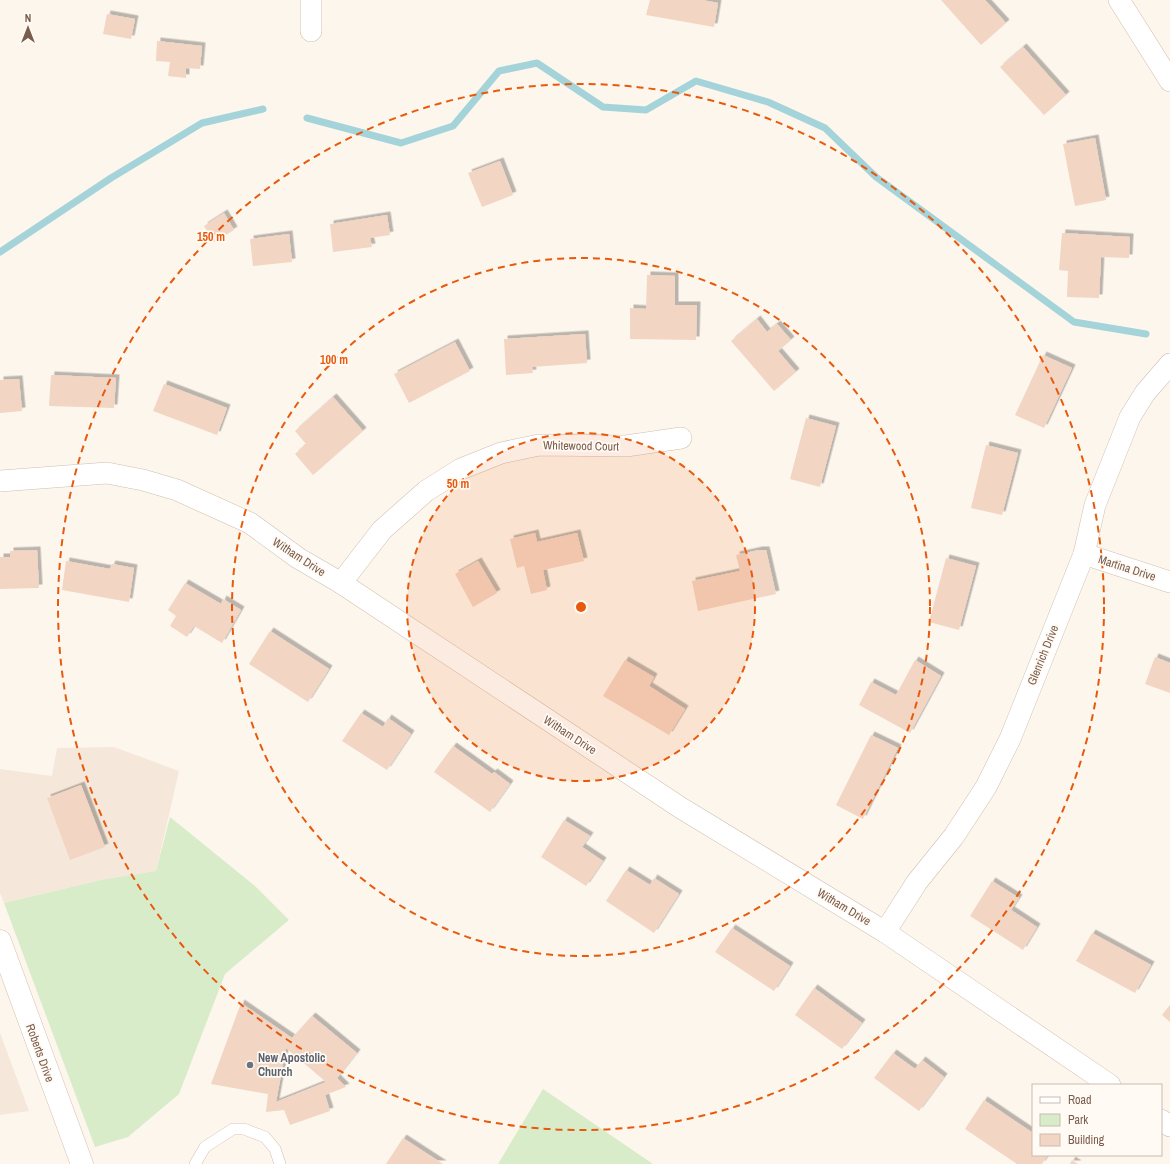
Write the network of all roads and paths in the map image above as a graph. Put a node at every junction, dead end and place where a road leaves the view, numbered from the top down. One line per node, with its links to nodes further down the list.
1 (311, 0): 3 (street)
2 (1119, 0): 4 (street)
3 (311, 31)
4 (1170, 81)
5 (1170, 364): 8 (street, Glenrich Drive)
6 (681, 438): 10 (street, Whitewood Court)
7 (0, 481): 10 (street, Witham Drive)
8 (1084, 554): 9 (street, Martina Drive); 11 (street, Glenrich Drive)
9 (1170, 582)
10 (341, 583): 11 (street, Witham Drive)
11 (886, 932): 13 (street, Witham Drive)
12 (0, 941): 14 (street, Roberts Drive)
13 (1109, 1084)
14 (82, 1164)
15 (195, 1164): 16 (lane)
16 (280, 1164)

